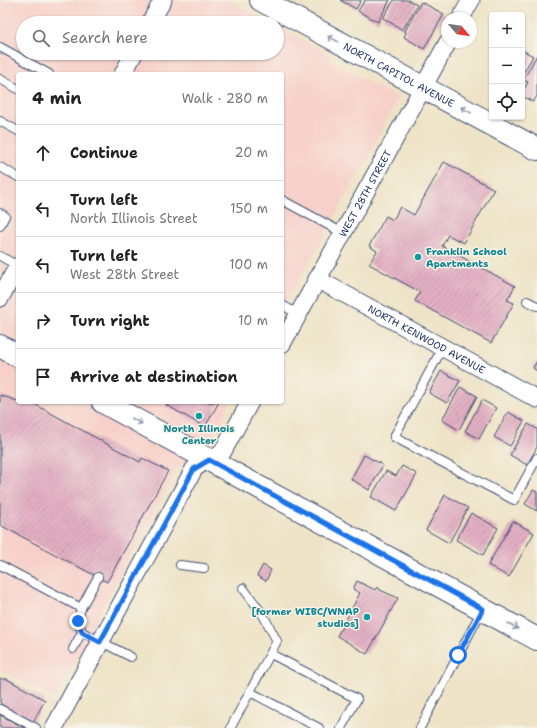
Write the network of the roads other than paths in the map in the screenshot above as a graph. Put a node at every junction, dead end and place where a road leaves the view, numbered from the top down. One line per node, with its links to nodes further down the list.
1 (163, 0): 5 (street)
2 (261, 0): 15 (main road, NORTH CAPITOL AVENUE, one-way to 2)
3 (471, 0): 4 (street)
4 (464, 12)
5 (154, 16)
6 (0, 47): 8 (lane)
7 (445, 48): 15 (street, WEST 28TH STREET)
8 (16, 56)
9 (24, 60): 11 (lane)
10 (130, 60): 12 (street)
11 (45, 72)
12 (124, 72)
13 (0, 79): 14 (lane)
14 (16, 87)
15 (424, 87): 18 (main road, NORTH CAPITOL AVENUE, one-way to 15); 24 (street, WEST 28TH STREET)
16 (0, 121): 17 (lane)
17 (16, 130)
18 (537, 149)
19 (0, 167): 20 (lane)
20 (16, 176)
21 (284, 201): 24 (lane)
22 (0, 213): 23 (lane)
23 (0, 226)
24 (343, 233): 28 (street, WEST 28TH STREET)
25 (0, 256): 26 (lane)
26 (16, 265)
27 (16, 270): 29 (street)
28 (317, 279): 33 (street, WEST 28TH STREET); 36 (street, NORTH KENWOOD AVENUE)
29 (0, 298)
30 (527, 301): 31 (lane)
31 (537, 306)
32 (284, 307): 33 (lane)
33 (298, 314): 34 (street, WEST 28TH STREET)
34 (284, 340)
35 (0, 346): 37 (main road)
36 (442, 347): 38 (street, NORTH KENWOOD AVENUE); 41 (lane)
37 (16, 355)
38 (537, 398)
39 (107, 404): 42 (main road, one-way to 42)
40 (249, 404): 42 (street)
41 (537, 458)
42 (209, 460): 49 (main road); 52 (street)
43 (0, 565): 48 (lane)
44 (180, 565): 45 (lane)
45 (204, 568)
46 (98, 577): 48 (lane)
47 (243, 588): 54 (lane)
48 (81, 608): 50 (lane)
49 (483, 609): 51 (main road, one-way to 51); 63 (lane)
50 (82, 632): 52 (lane); 53 (lane)
51 (537, 639)
52 (100, 642): 55 (lane); 60 (street)
53 (72, 649)
54 (271, 654): 56 (lane); 62 (lane)
55 (131, 657)
56 (250, 692): 58 (lane); 61 (lane)
57 (0, 709): 59 (lane)
58 (231, 727)
59 (36, 728)
60 (54, 728)
61 (319, 728)
62 (341, 728)
63 (420, 728)

